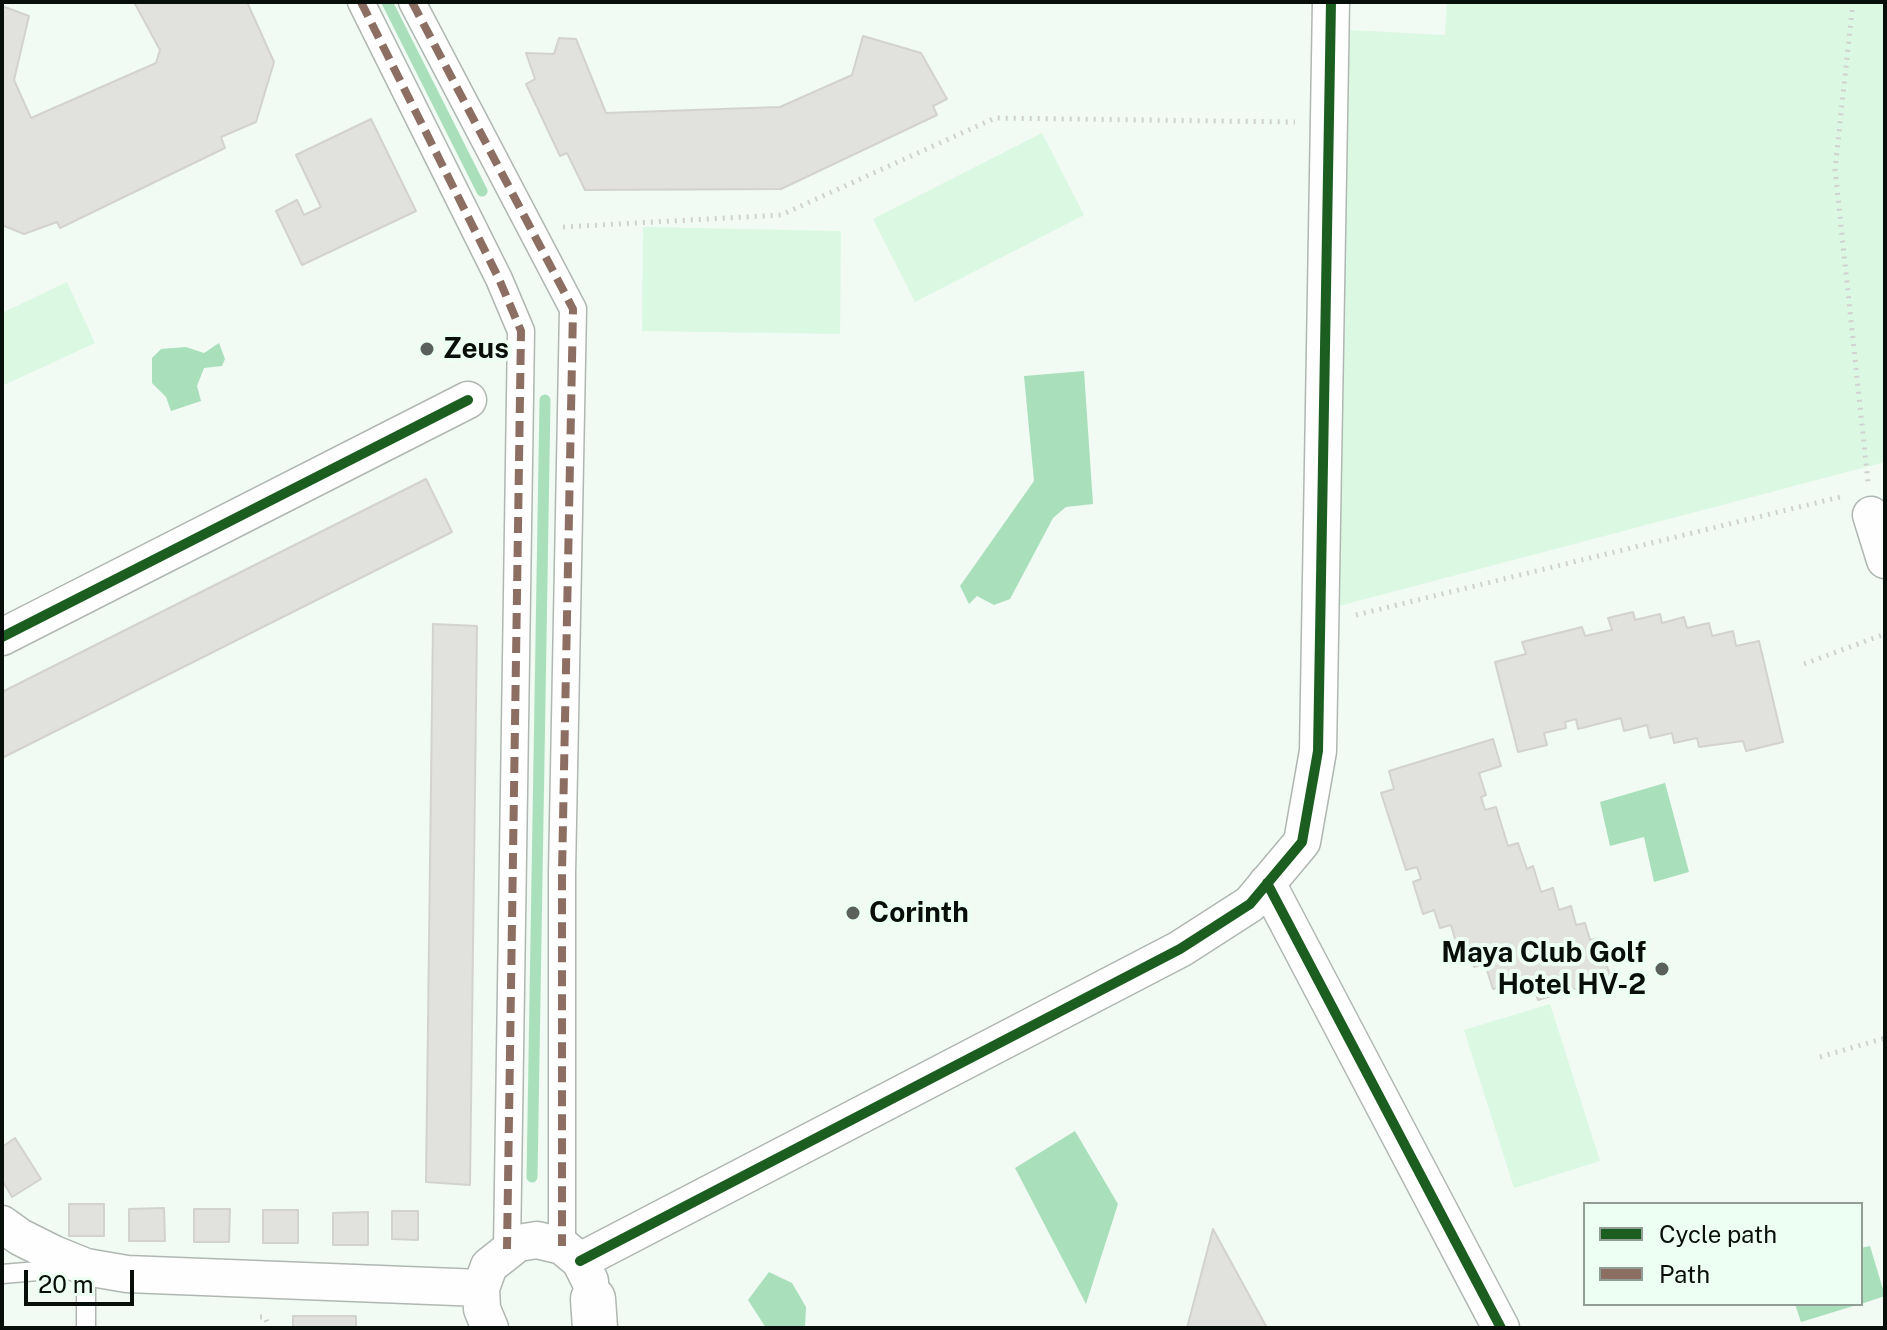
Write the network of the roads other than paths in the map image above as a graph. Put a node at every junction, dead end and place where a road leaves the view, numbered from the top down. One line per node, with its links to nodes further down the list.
1 (361, 2): 10 (street)
2 (412, 2): 14 (street)
3 (1331, 2): 8 (street)
4 (468, 400): 7 (street)
5 (1870, 502): 6 (street)
6 (1885, 560)
7 (2, 637)
8 (1267, 883): 14 (street); 17 (street)
9 (2, 1224): 11 (street)
10 (507, 1249): 13 (street); 14 (street)
11 (86, 1267): 12 (lane); 13 (street); 15 (lane)
12 (2, 1274)
13 (481, 1288): 16 (street)
14 (583, 1292)
15 (86, 1328)
16 (490, 1328)
17 (1501, 1328)

